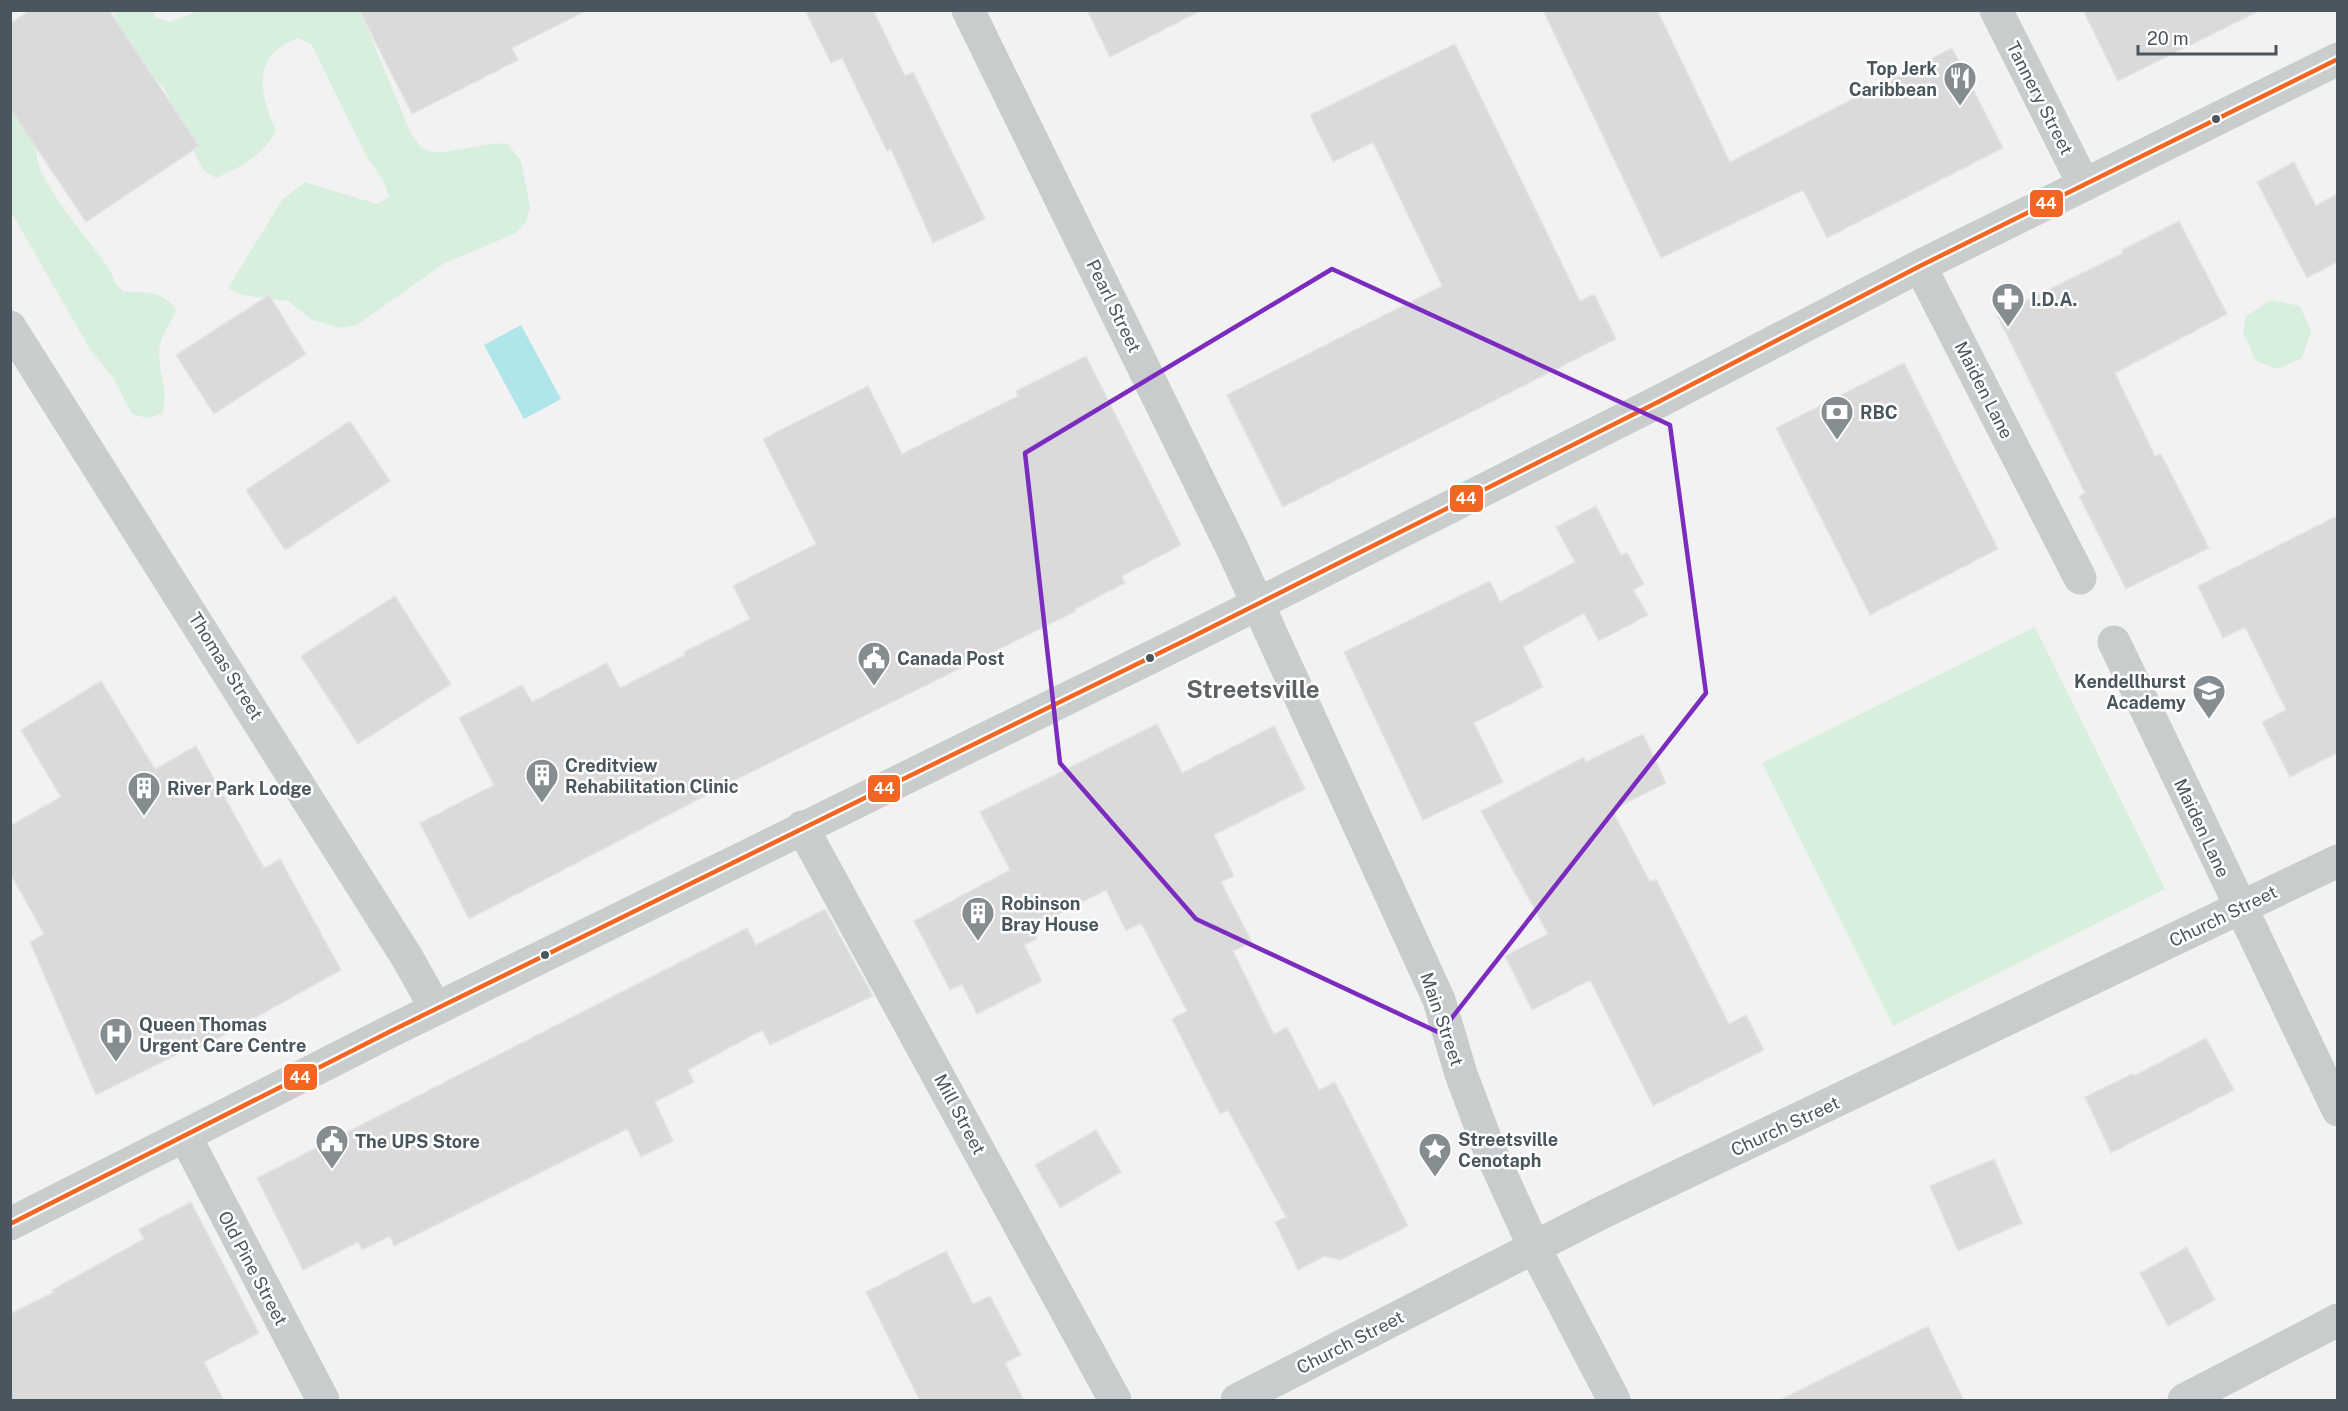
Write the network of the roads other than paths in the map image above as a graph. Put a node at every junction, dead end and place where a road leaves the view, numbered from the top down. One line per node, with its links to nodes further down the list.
1 (968, 10): 8 (street, Pearl Street)
2 (1996, 10): 4 (street, Tannery Street)
3 (2337, 59): 4 (main road)
4 (2084, 185): 5 (main road)
5 (1920, 266): 7 (street, Maiden Lane); 8 (main road)
6 (10, 327): 13 (main road, Thomas Street)
7 (2080, 578)
8 (1257, 603): 10 (main road); 17 (street, Main Street)
9 (2114, 642): 12 (street, Maiden Lane)
10 (802, 827): 13 (main road); 20 (street, Mill Street)
11 (2337, 861): 12 (street, Church Street)
12 (2240, 909): 14 (street, Maiden Lane); 17 (street, Church Street)
13 (436, 1009): 15 (main road)
14 (2337, 1110)
15 (185, 1136): 16 (main road); 19 (street, Old Pine Street)
16 (10, 1224)
17 (1535, 1249): 21 (street, Church Street); 22 (main road, Main Street)
18 (2337, 1320): 23 (street)
19 (323, 1401)
20 (1115, 1401)
21 (1237, 1401)
22 (1614, 1401)
23 (2184, 1401)

